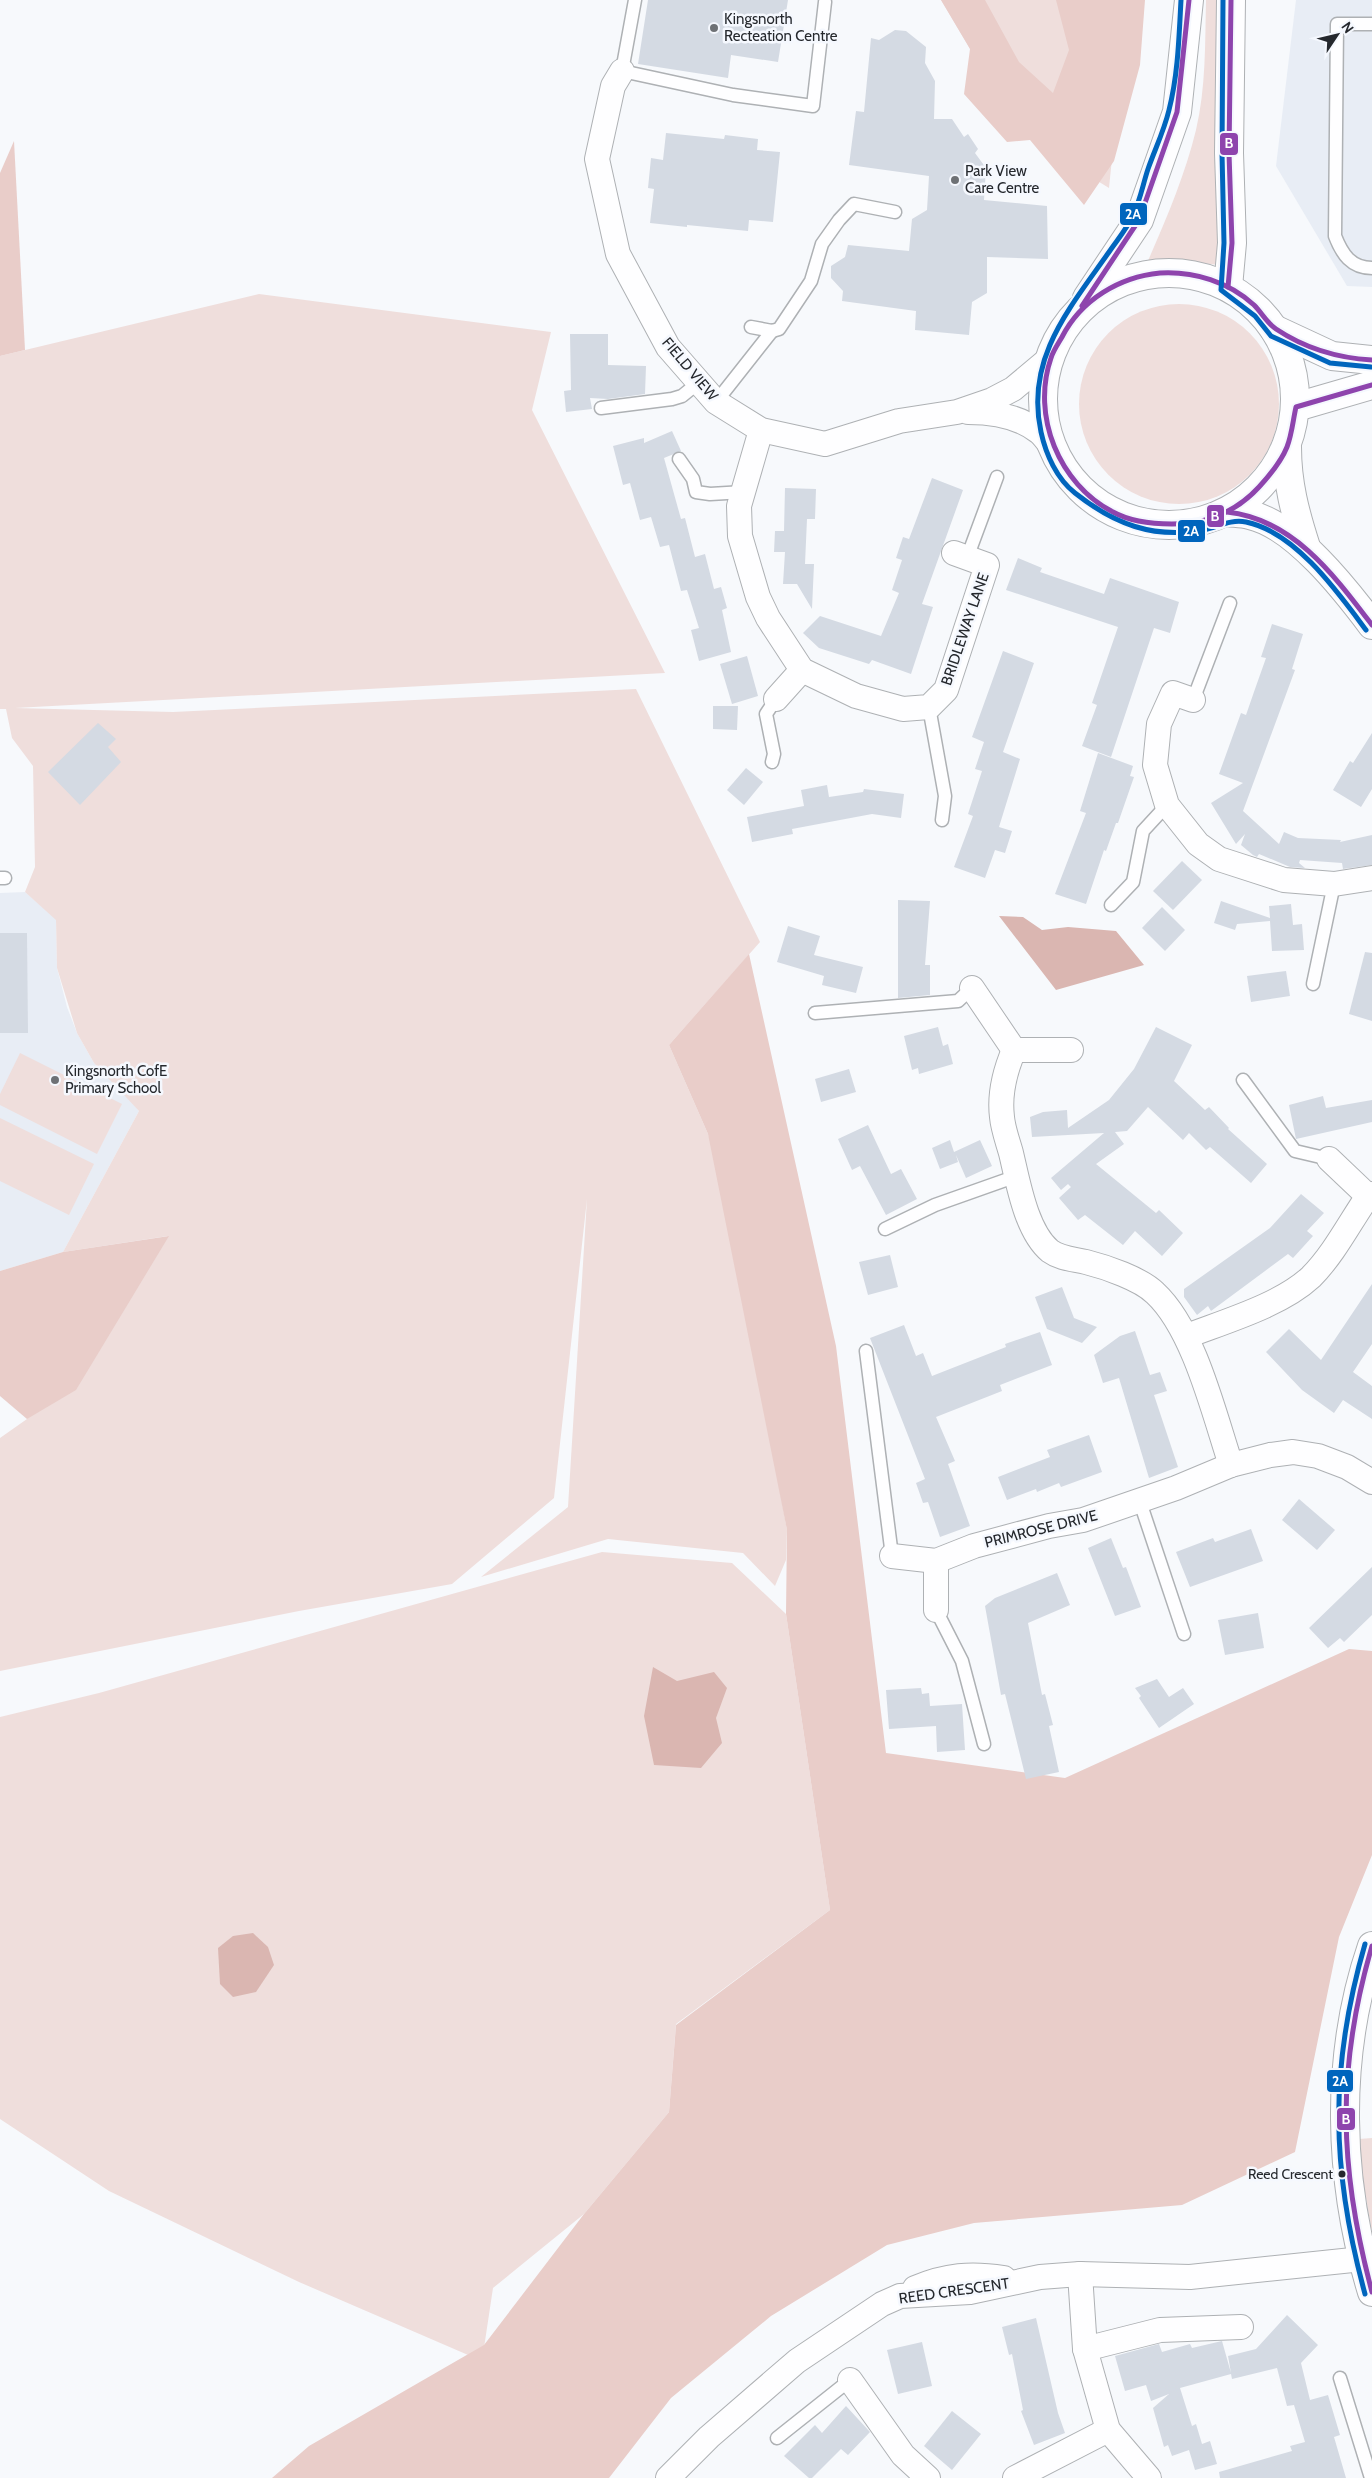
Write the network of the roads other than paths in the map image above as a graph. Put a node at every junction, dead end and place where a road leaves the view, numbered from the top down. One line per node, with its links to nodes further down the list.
1 (635, 0): 6 (lane)
2 (1189, 0): 10 (street)
3 (1231, 0): 9 (street)
4 (825, 2): 6 (lane)
5 (1372, 24): 8 (lane)
6 (622, 71): 16 (street, FIELD VIEW)
7 (895, 212): 13 (lane)
8 (1372, 268)
9 (1228, 287): 10 (street); 12 (street)
10 (1076, 314): 14 (street)
11 (750, 327): 13 (lane)
12 (1274, 329): 15 (street); 19 (street)
13 (772, 331): 18 (lane)
14 (1050, 358): 21 (street, FIELD VIEW); 24 (street)
15 (1372, 360)
16 (698, 383): 18 (street, FIELD VIEW); 20 (lane)
17 (1372, 385): 19 (street)
18 (716, 402): 22 (street, FIELD VIEW)
19 (1296, 407): 23 (street)
20 (601, 408)
21 (956, 412): 22 (street, FIELD VIEW); 24 (street, FIELD VIEW)
22 (761, 430): 27 (street)
23 (1287, 447): 28 (street); 29 (street)
24 (1056, 454): 28 (street)
25 (679, 459): 27 (lane)
26 (997, 477): 30 (lane)
27 (744, 492): 33 (street)
28 (1227, 512): 29 (street)
29 (1306, 547): 32 (street)
30 (960, 555): 36 (street, BRIDLEWAY LANE)
31 (1230, 603): 35 (lane)
32 (1372, 625)
33 (802, 670): 34 (street); 36 (street)
34 (776, 699): 37 (lane)
35 (1193, 700): 38 (street)
36 (929, 707): 39 (lane)
37 (772, 762)
38 (1167, 805): 41 (street); 42 (lane)
39 (942, 820)
40 (1372, 878): 41 (street)
41 (1334, 884): 43 (lane)
42 (1111, 905)
43 (1312, 984)
44 (972, 988): 45 (lane); 46 (street)
45 (815, 1013)
46 (1014, 1050): 47 (street); 50 (street)
47 (1071, 1050)
48 (1243, 1080): 49 (lane)
49 (1329, 1159): 51 (street)
50 (1017, 1176): 52 (lane); 53 (street)
51 (1370, 1195): 53 (street)
52 (885, 1229)
53 (1188, 1336): 55 (street)
54 (866, 1352): 58 (lane)
55 (1231, 1465): 56 (street, PRIMROSE DRIVE); 57 (street, PRIMROSE DRIVE)
56 (1372, 1482)
57 (1139, 1499): 59 (street, PRIMROSE DRIVE); 61 (lane)
58 (892, 1556): 59 (street, PRIMROSE DRIVE)
59 (936, 1561): 60 (street)
60 (936, 1610): 62 (lane)
61 (1184, 1634)
62 (984, 1744)
63 (1372, 1946): 64 (street)
64 (1362, 2259): 65 (street); 66 (street)
65 (1080, 2274): 68 (street); 73 (street, REED CRESCENT)
66 (1372, 2292)
67 (1240, 2327): 68 (street)
68 (1085, 2350): 71 (street)
69 (1340, 2378): 77 (lane)
70 (850, 2380): 72 (lane); 74 (street)
71 (1108, 2430): 75 (street); 76 (street)
72 (777, 2438)
73 (668, 2478)
74 (928, 2478)
75 (1015, 2478)
76 (1149, 2478)
77 (1371, 2478)

